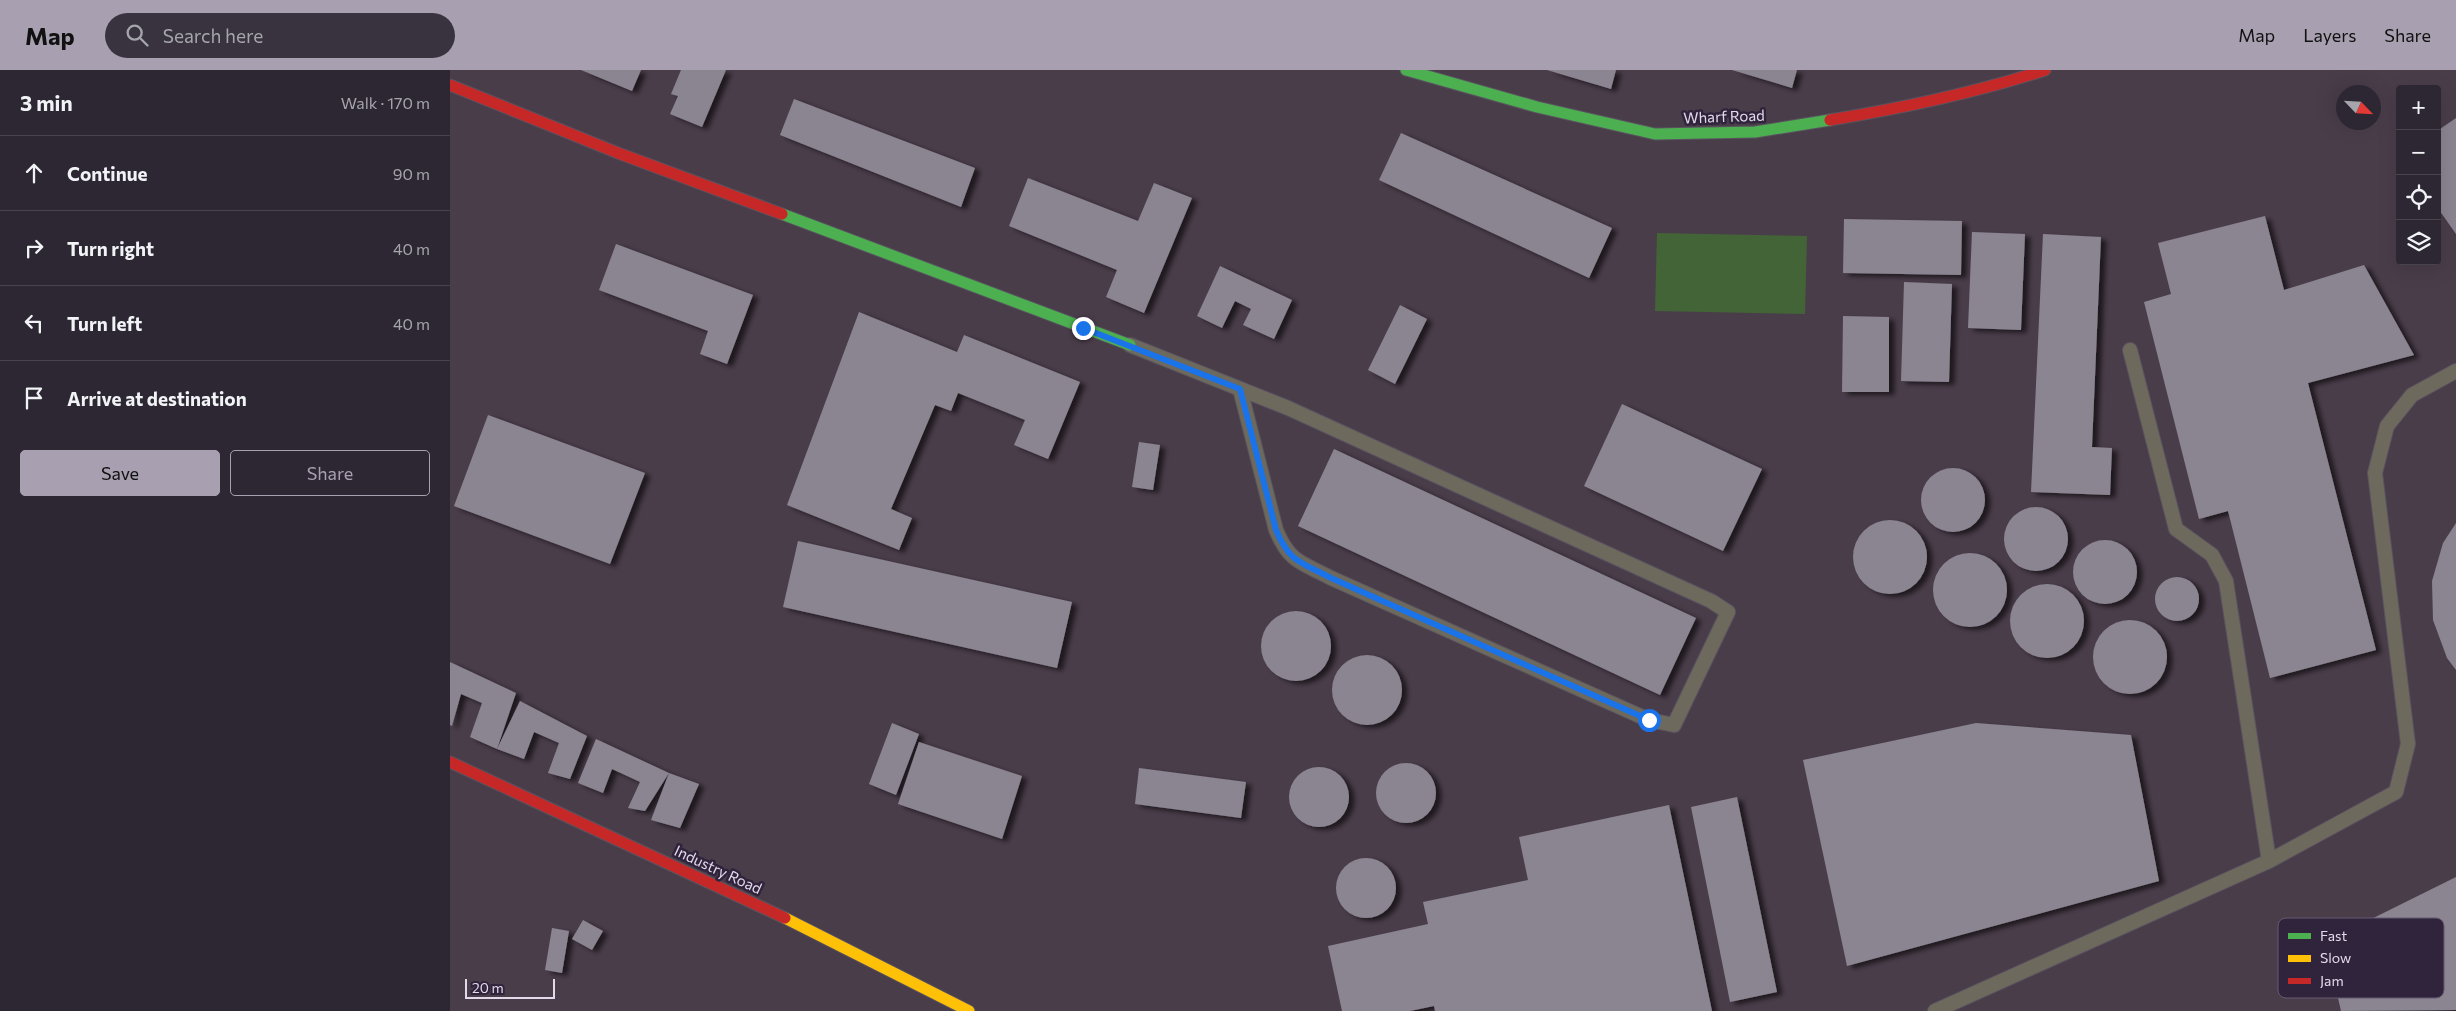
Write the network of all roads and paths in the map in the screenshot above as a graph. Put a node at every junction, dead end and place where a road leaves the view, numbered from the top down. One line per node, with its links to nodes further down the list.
1 (1406, 70): 3 (street, Wharf Road)
2 (2045, 70): 3 (street, Wharf Road)
3 (2005, 76)
4 (450, 85): 5 (street)
5 (1130, 345): 8 (lane)
6 (2130, 350): 10 (lane)
7 (2456, 371): 10 (lane)
8 (1240, 389): 8 (lane)
9 (450, 762): 11 (street, Industry Road)
10 (2269, 861): 12 (lane)
11 (969, 1011)
12 (1936, 1011)

